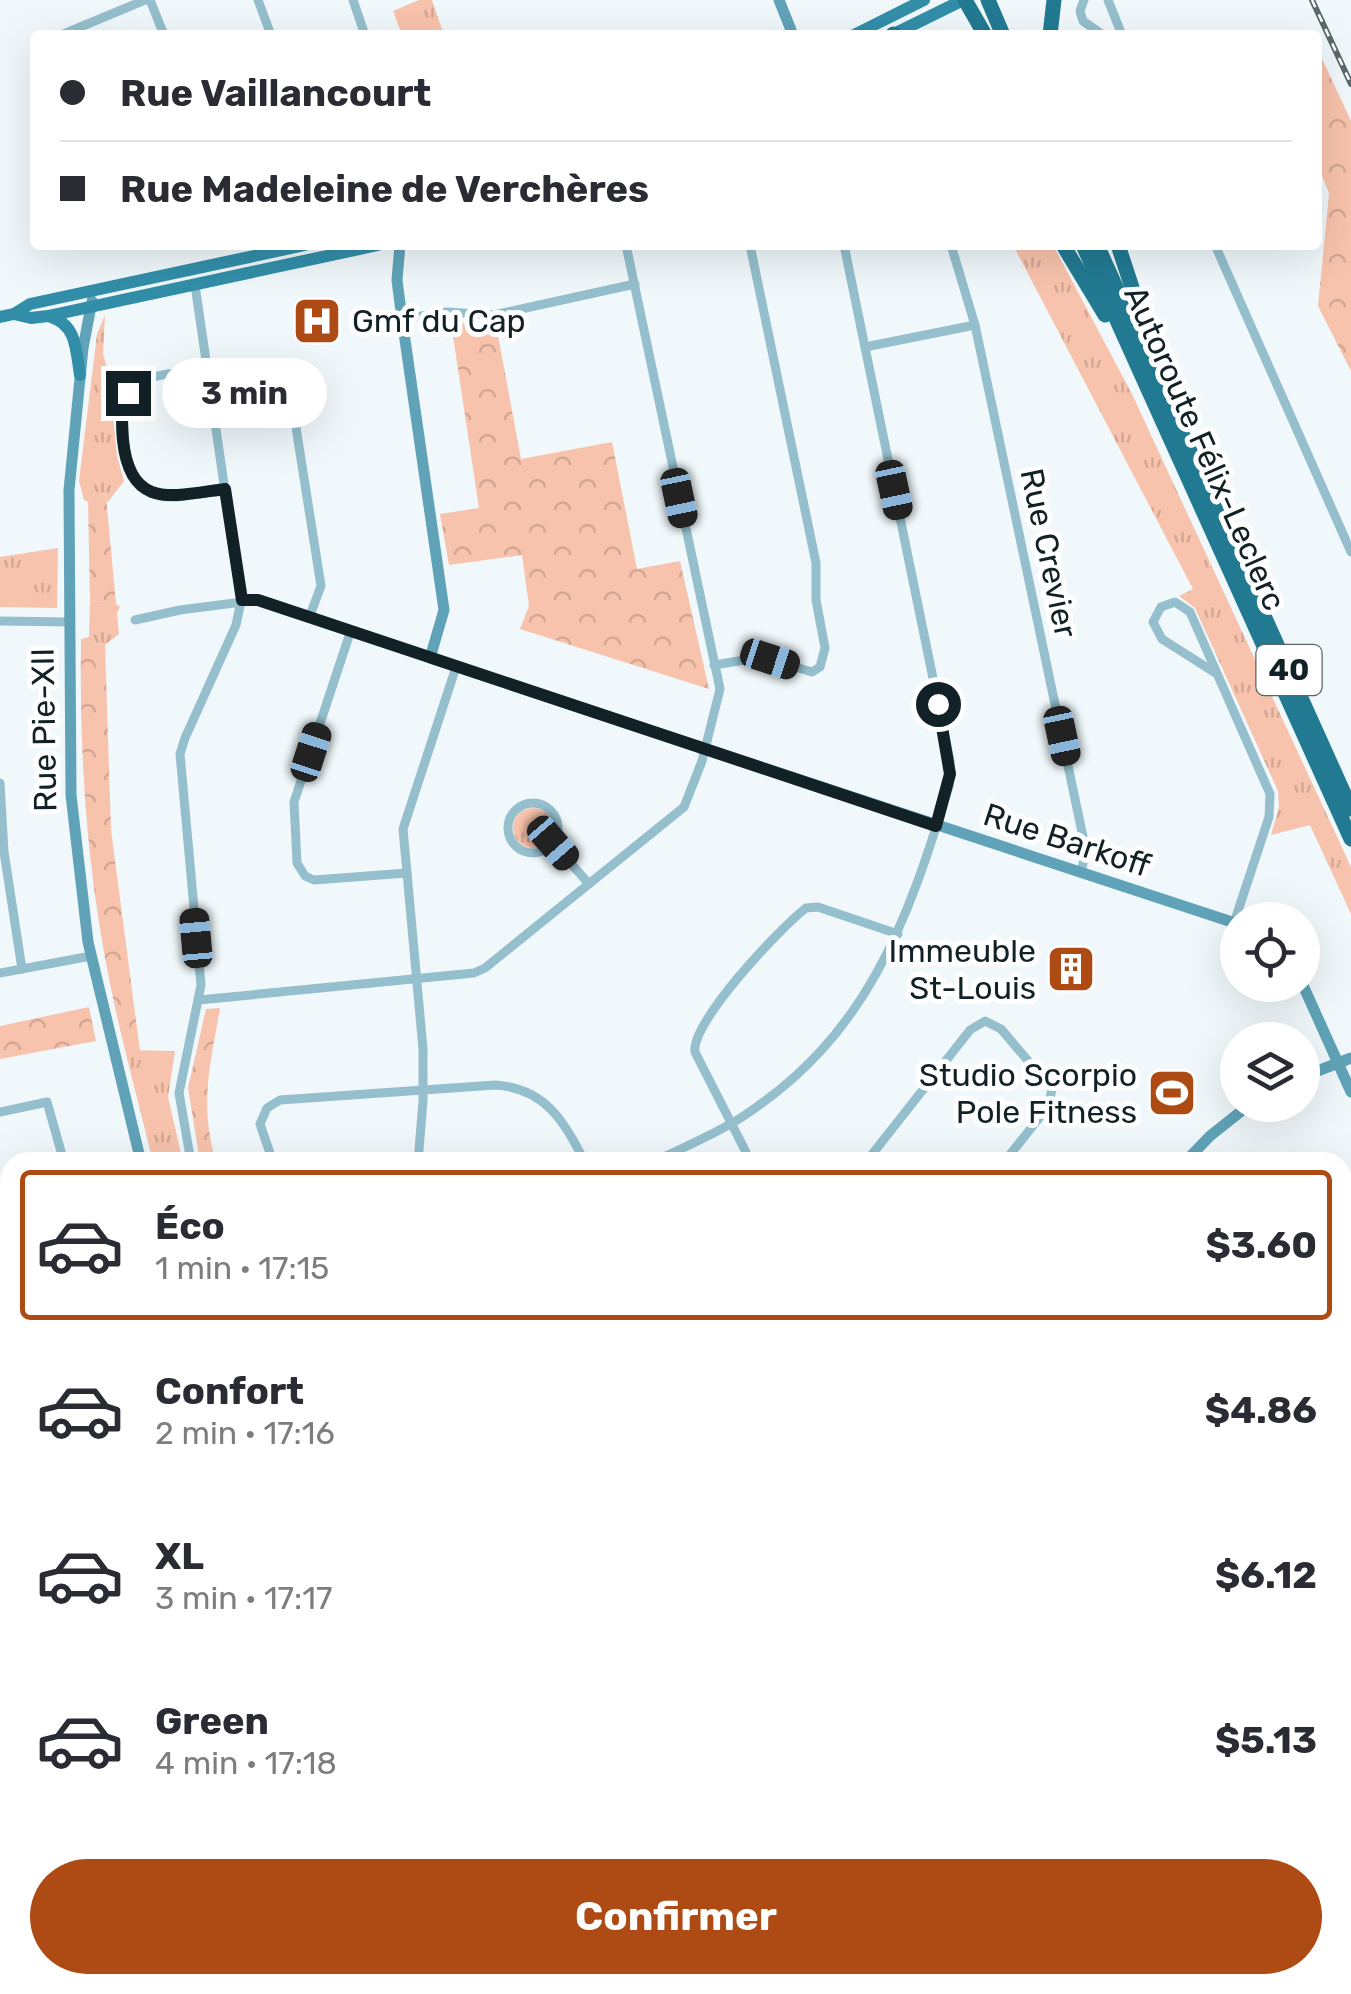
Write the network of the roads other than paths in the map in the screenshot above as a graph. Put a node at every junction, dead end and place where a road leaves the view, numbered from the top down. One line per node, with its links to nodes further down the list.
1 (148, 0): 12 (street); 13 (street)
2 (258, 0): 14 (street)
3 (353, 0): 15 (street)
4 (779, 0): 16 (street)
5 (924, 0): 17 (main road)
6 (988, 0): 20 (highway)
7 (997, 0): 21 (highway)
8 (1054, 0): 22 (highway)
9 (1084, 0): 23 (street)
10 (1108, 0): 24 (street)
11 (963, 2): 18 (main road); 19 (highway)
12 (73, 30)
13 (162, 30)
14 (269, 30)
15 (363, 30)
16 (791, 30)
17 (864, 30)
18 (904, 30)
19 (983, 30)
20 (1003, 30)
21 (1005, 30)
22 (1051, 30)
23 (1096, 30)
24 (1120, 30)
25 (355, 250): 37 (main road)
26 (400, 250): 44 (street)
27 (627, 250): 39 (street)
28 (751, 250): 61 (street)
29 (845, 250): 46 (street)
30 (952, 250): 45 (street, Rue Crevier)
31 (1066, 250): 48 (highway)
32 (1085, 250): 48 (highway, Autoroute Félix-Leclerc / 40)
33 (1099, 250): 51 (highway, Autoroute Félix-Leclerc / 40)
34 (1120, 250): 51 (highway)
35 (1217, 250): 53 (street)
36 (245, 252): 37 (street); 40 (main road)
37 (249, 273): 38 (main road)
38 (195, 284): 41 (main road); 47 (street)
39 (634, 284): 44 (street); 61 (street)
40 (90, 291): 41 (street, Rue Pie-XII); 42 (main road)
41 (92, 306): 43 (main road); 49 (street, Rue Pie-XII)
42 (7, 315): 43 (main road)
43 (48, 316): 49 (main road)
44 (402, 319): 60 (street)
45 (975, 325): 46 (street); 71 (street, Rue Crevier)
46 (865, 347): 67 (street)
47 (207, 370): 52 (street); 52 (street)
48 (1139, 370): 69 (highway, Autoroute Félix-Leclerc / 40)
49 (80, 375): 58 (street, Rue Pie-XII)
50 (261, 396): 55 (street)
51 (1168, 403): 66 (highway, Autoroute Félix-Leclerc / 40)
52 (225, 489): 54 (street)
53 (1351, 552)
54 (242, 600): 55 (street, Rue Barkoff); 56 (street, Rue Barkoff); 81 (street)
55 (309, 618): 59 (street, Rue Barkoff)
56 (135, 620)
57 (0, 621): 58 (street)
58 (69, 622): 77 (street, Rue Pie-XII)
59 (350, 632): 60 (street, Rue Barkoff); 72 (street)
60 (430, 658): 62 (street, Rue Barkoff)
61 (714, 665): 64 (street)
62 (456, 667): 64 (street, Rue Barkoff); 72 (street)
63 (1217, 674): 63 (street); 74 (street)
64 (705, 748): 67 (street, Rue Barkoff); 73 (street)
65 (0, 783): 68 (street)
66 (1351, 808)
67 (936, 826): 71 (street, Rue Barkoff); 76 (street)
68 (1, 829): 78 (street)
69 (1351, 838)
70 (553, 843): 70 (street); 73 (street)
71 (1081, 872): 75 (street, Rue Barkoff)
72 (407, 873): 80 (street)
73 (590, 884): 80 (street)
74 (1243, 902)
75 (1220, 918)
76 (898, 934): 89 (street); 89 (street)
77 (91, 956): 78 (street); 91 (street, Rue Pie-XII)
78 (22, 969): 79 (street)
79 (0, 973)
80 (416, 980): 81 (street); 85 (street)
81 (200, 1000): 92 (street)
82 (1312, 1002): 83 (street)
83 (1344, 1060): 84 (street); 86 (street)
84 (1320, 1069)
85 (424, 1090): 93 (street); 94 (street); 95 (street)
86 (1351, 1092)
87 (0, 1112): 90 (street)
88 (1227, 1122): 100 (street)
89 (731, 1124): 96 (street); 97 (street)
90 (61, 1152)
91 (139, 1152)
92 (188, 1152)
93 (270, 1152)
94 (419, 1152)
95 (579, 1152)
96 (674, 1152)
97 (746, 1152)
98 (874, 1152): 99 (street)
99 (1012, 1152)
100 (1195, 1152)

